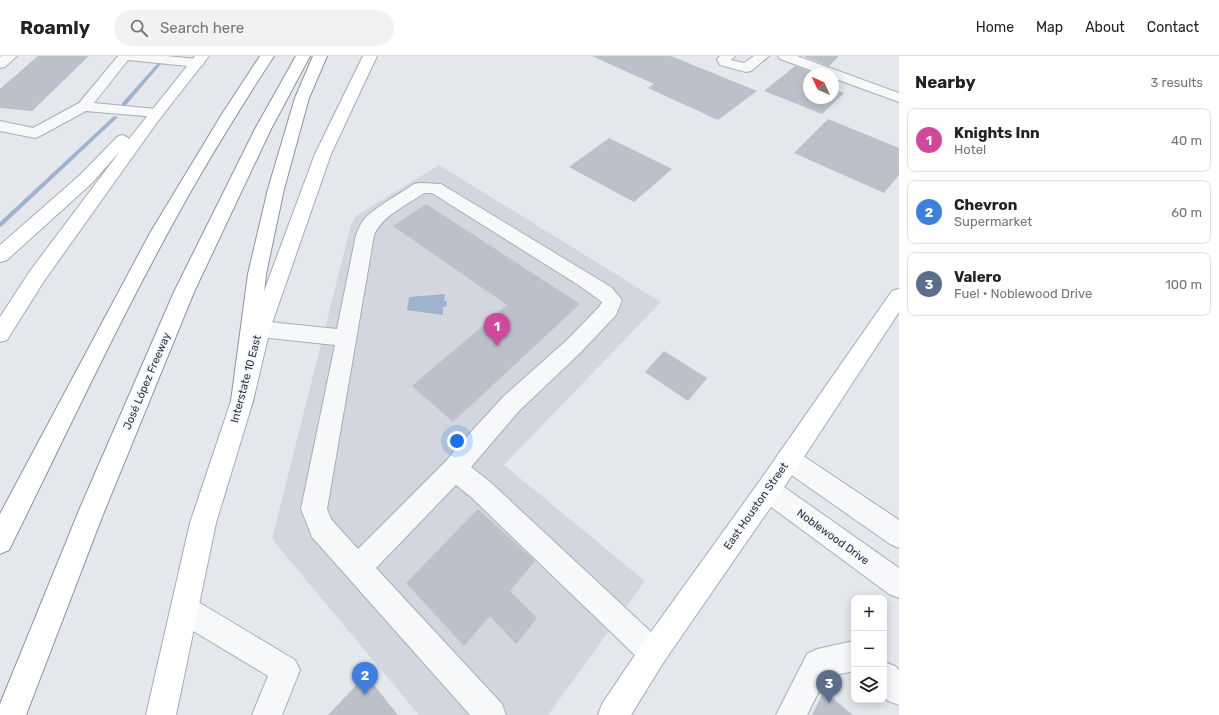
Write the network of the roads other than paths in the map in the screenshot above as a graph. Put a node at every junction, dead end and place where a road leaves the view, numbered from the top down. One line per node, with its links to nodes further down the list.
1 (10, 56): 11 (street)
2 (124, 56): 10 (street); 15 (street)
3 (267, 56): 28 (main road)
4 (303, 56): 36 (main road, José López Freeway)
5 (320, 56): 23 (main road)
6 (370, 56): 20 (main road, Interstate 10 East)
7 (728, 56): 8 (street)
8 (762, 56)
9 (785, 56): 12 (street)
10 (200, 59): 16 (main road)
11 (0, 64)
12 (874, 89): 13 (street); 14 (street)
13 (899, 98)
14 (866, 102)
15 (84, 106): 16 (street); 17 (street)
16 (154, 116): 18 (main road); 21 (main road)
17 (0, 126)
18 (0, 255)
19 (899, 296): 24 (main road, East Houston Street)
20 (260, 329): 22 (street); 23 (main road, Interstate 10 East)
21 (0, 334)
22 (345, 338): 25 (street); 29 (street)
23 (242, 401): 31 (main road, Interstate 10 East)
24 (788, 459): 26 (main road, East Houston Street); 27 (street)
25 (455, 469): 29 (street); 32 (street)
26 (768, 490): 30 (street, Noblewood Drive); 32 (main road, East Houston Street)
27 (899, 535)
28 (0, 542)
29 (358, 567): 39 (street)
30 (899, 584)
31 (185, 610): 37 (main road, Interstate 10 East); 38 (street)
32 (653, 653): 40 (main road, East Houston Street)
33 (851, 657): 41 (street)
34 (887, 680): 35 (street)
35 (899, 690)
36 (11, 715)
37 (161, 715)
38 (267, 715)
39 (491, 715)
40 (613, 715)
41 (791, 715)

